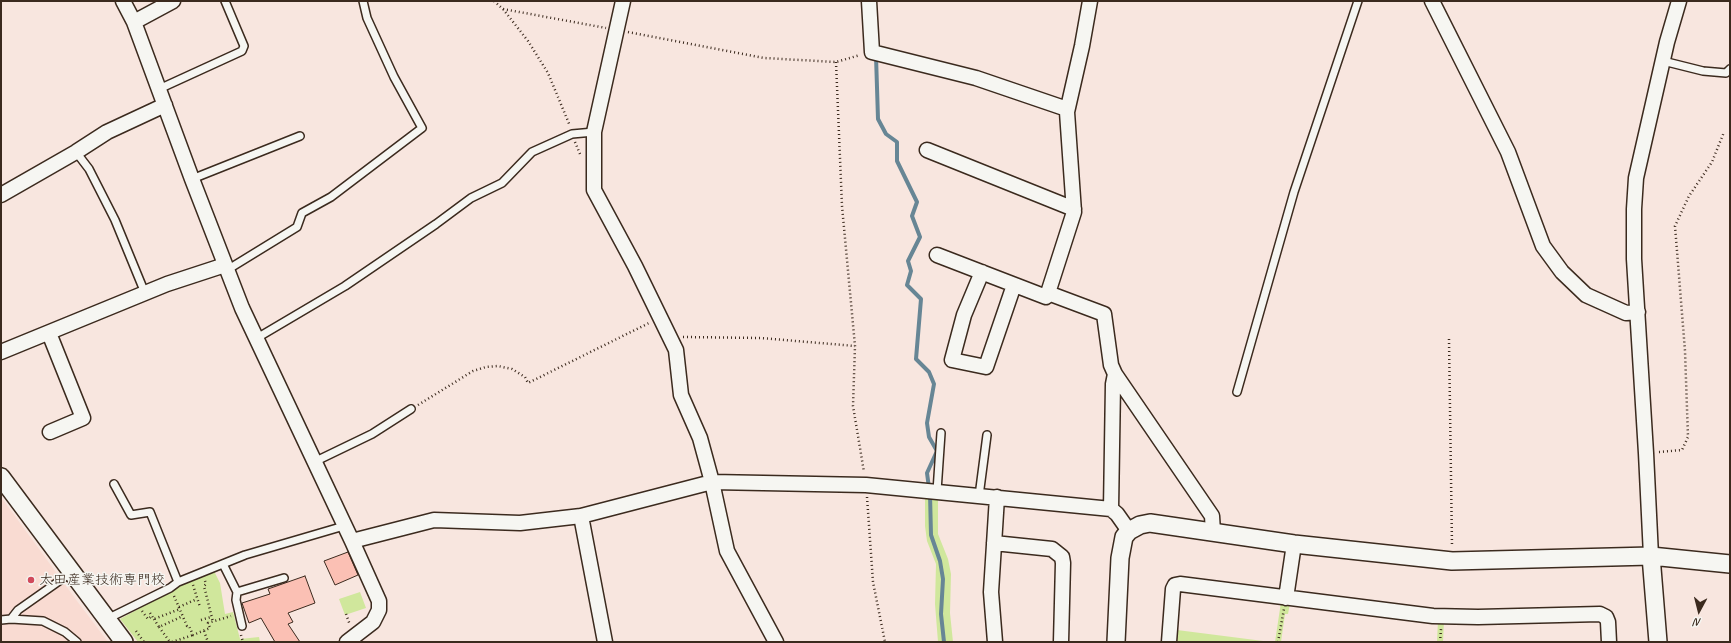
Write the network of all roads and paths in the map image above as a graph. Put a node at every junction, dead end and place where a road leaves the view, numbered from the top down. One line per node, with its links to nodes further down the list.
1 (123, 1): 13 (street)
2 (173, 1): 13 (street)
3 (226, 1): 19 (lane)
4 (363, 1): 33 (lane)
5 (494, 1): 12 (path)
6 (623, 1): 14 (street)
7 (868, 1): 15 (street)
8 (1090, 1): 21 (street)
9 (1358, 1): 47 (lane)
10 (1432, 1): 38 (street)
11 (1680, 1): 16 (street)
12 (503, 9): 14 (path); 24 (path)
13 (134, 22): 19 (street)
14 (618, 30): 17 (path); 22 (street)
15 (872, 52): 17 (path); 21 (street)
16 (1663, 61): 18 (lane); 38 (street)
17 (836, 62): 44 (path)
18 (1730, 68)
19 (159, 89): 20 (street)
20 (165, 105): 27 (street); 29 (street)
21 (1068, 109): 31 (street)
22 (594, 132): 24 (lane); 39 (street)
23 (1724, 132): 52 (path)
24 (572, 134): 28 (path); 42 (lane)
25 (300, 136): 29 (lane)
26 (926, 150): 31 (street)
27 (76, 152): 30 (street); 36 (lane)
28 (580, 155)
29 (192, 179): 33 (street)
30 (1, 195)
31 (1074, 209): 37 (street)
32 (937, 255): 34 (street)
33 (226, 268): 36 (street); 42 (street)
34 (982, 272): 35 (street); 35 (street)
35 (1014, 285): 37 (street)
36 (145, 293): 40 (street)
37 (1048, 293): 46 (street)
38 (1638, 312): 52 (street)
39 (660, 317): 41 (street); 48 (path)
40 (49, 333): 45 (street); 49 (street)
41 (670, 337): 44 (path); 55 (street)
42 (256, 338): 53 (street)
43 (1449, 339): 70 (path)
44 (856, 346): 57 (path)
45 (1, 352)
46 (1115, 374): 61 (street); 65 (street)
47 (1237, 392)
48 (411, 409): 53 (lane)
49 (50, 432)
50 (941, 433): 58 (lane)
51 (987, 435): 59 (lane)
52 (1646, 453): 69 (street)
53 (314, 462): 63 (street)
54 (1, 477): 73 (street)
55 (712, 482): 57 (street); 62 (street); 106 (street)
56 (114, 484): 76 (lane)
57 (866, 485): 58 (street); 107 (path)
58 (937, 491): 59 (street)
59 (979, 496): 60 (street)
60 (997, 497): 61 (street); 67 (street)
61 (1111, 509): 64 (street)
62 (582, 516): 66 (street); 105 (street)
63 (344, 526): 66 (street); 71 (lane)
64 (1129, 531): 65 (street); 110 (street)
65 (1212, 532): 68 (street)
66 (352, 541): 104 (street)
67 (994, 543): 108 (street); 109 (street)
68 (1294, 544): 70 (street); 80 (street)
69 (1651, 556): 70 (street); 72 (street); 114 (street)
70 (1452, 561)
71 (223, 564): 76 (lane); 78 (lane)
72 (1730, 564)
73 (72, 572): 89 (lane); 90 (street)
74 (204, 578): 88 (path)
75 (284, 578): 78 (lane)
76 (178, 582): 90 (lane)
77 (192, 583): 81 (path)
78 (237, 592): 85 (lane)
79 (173, 593): 83 (path)
80 (1286, 598): 111 (street); 112 (path); 113 (street)
81 (197, 600): 82 (path); 83 (path)
82 (200, 607)
83 (179, 608): 87 (path); 91 (path)
84 (142, 610): 91 (path)
85 (239, 614): 94 (path); 97 (lane)
86 (346, 614): 95 (path)
87 (183, 616): 96 (path); 99 (path)
88 (211, 617): 93 (path); 94 (path)
89 (10, 618): 92 (lane); 100 (lane)
90 (107, 619): 101 (street)
91 (154, 619): 96 (path)
92 (1, 620)
93 (200, 620)
94 (212, 622): 98 (path)
95 (350, 625)
96 (159, 626): 102 (path)
97 (242, 626)
98 (204, 631): 99 (path); 103 (path)
99 (193, 635): 102 (path)
100 (77, 642)
101 (124, 642)
102 (171, 642)
103 (208, 642)
104 (347, 642)
105 (605, 642)
106 (776, 642)
107 (885, 642)
108 (995, 642)
109 (1061, 642)
110 (1116, 642)
111 (1170, 642)
112 (1278, 642)
113 (1610, 642)
114 (1658, 642)

